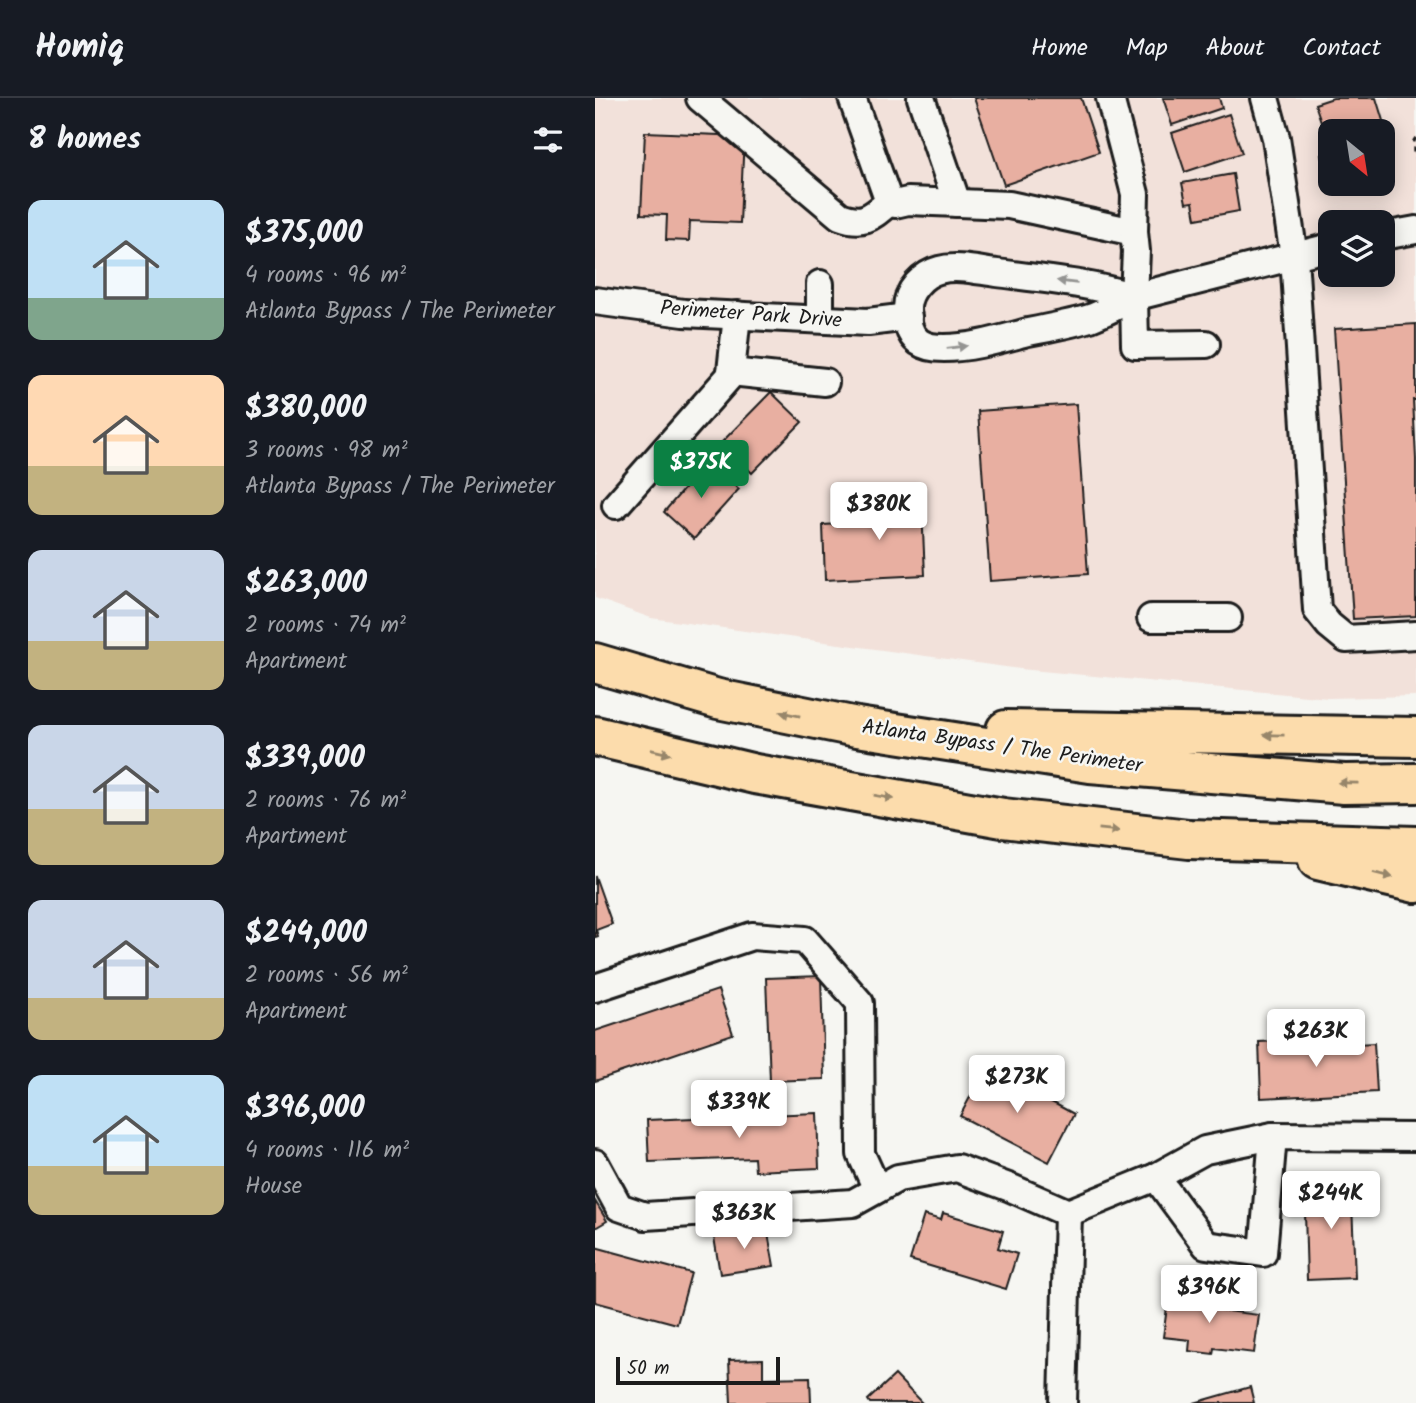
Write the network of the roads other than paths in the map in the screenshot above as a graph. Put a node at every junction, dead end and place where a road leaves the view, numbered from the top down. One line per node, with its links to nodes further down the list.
1 (700, 98): 6 (street)
2 (852, 98): 6 (street)
3 (921, 98): 7 (street)
4 (1110, 98): 9 (street)
5 (1265, 98): 12 (street)
6 (889, 202): 7 (street)
7 (957, 203): 9 (street)
8 (1416, 230): 10 (street)
9 (1134, 232): 14 (street)
10 (1395, 234)
11 (1318, 250): 12 (street)
12 (1294, 256): 14 (street); 25 (street)
13 (820, 284): 18 (street)
14 (1134, 297): 17 (street, one-way to 14); 17 (street, one-way to 17); 19 (street)
15 (595, 302): 16 (street, Perimeter Park Drive)
16 (737, 315): 18 (street, Perimeter Park Drive); 20 (street)
17 (908, 317): 18 (street, Perimeter Park Drive)
18 (820, 319)
19 (1206, 344)
20 (731, 372): 21 (street); 22 (street)
21 (825, 382)
22 (615, 505)
23 (1151, 618): 24 (street)
24 (1228, 618)
25 (1416, 635)
26 (595, 663): 27 (highway, Atlanta Bypass / The Perimeter, one-way to 26)
27 (857, 727): 29 (highway, one-way to 27); 30 (highway, Atlanta Bypass / The Perimeter, one-way to 27)
28 (595, 736): 31 (highway, one-way to 31)
29 (1416, 737)
30 (1416, 783)
31 (1245, 842): 32 (highway); 33 (highway, one-way to 33)
32 (1416, 846)
33 (1416, 883)
34 (595, 988): 39 (street)
35 (1272, 1136): 36 (street); 38 (street); 38 (street)
36 (1416, 1137)
37 (595, 1163): 39 (street)
38 (1156, 1177): 40 (street)
39 (877, 1189): 40 (street)
40 (1068, 1213): 41 (street)
41 (1063, 1403)

